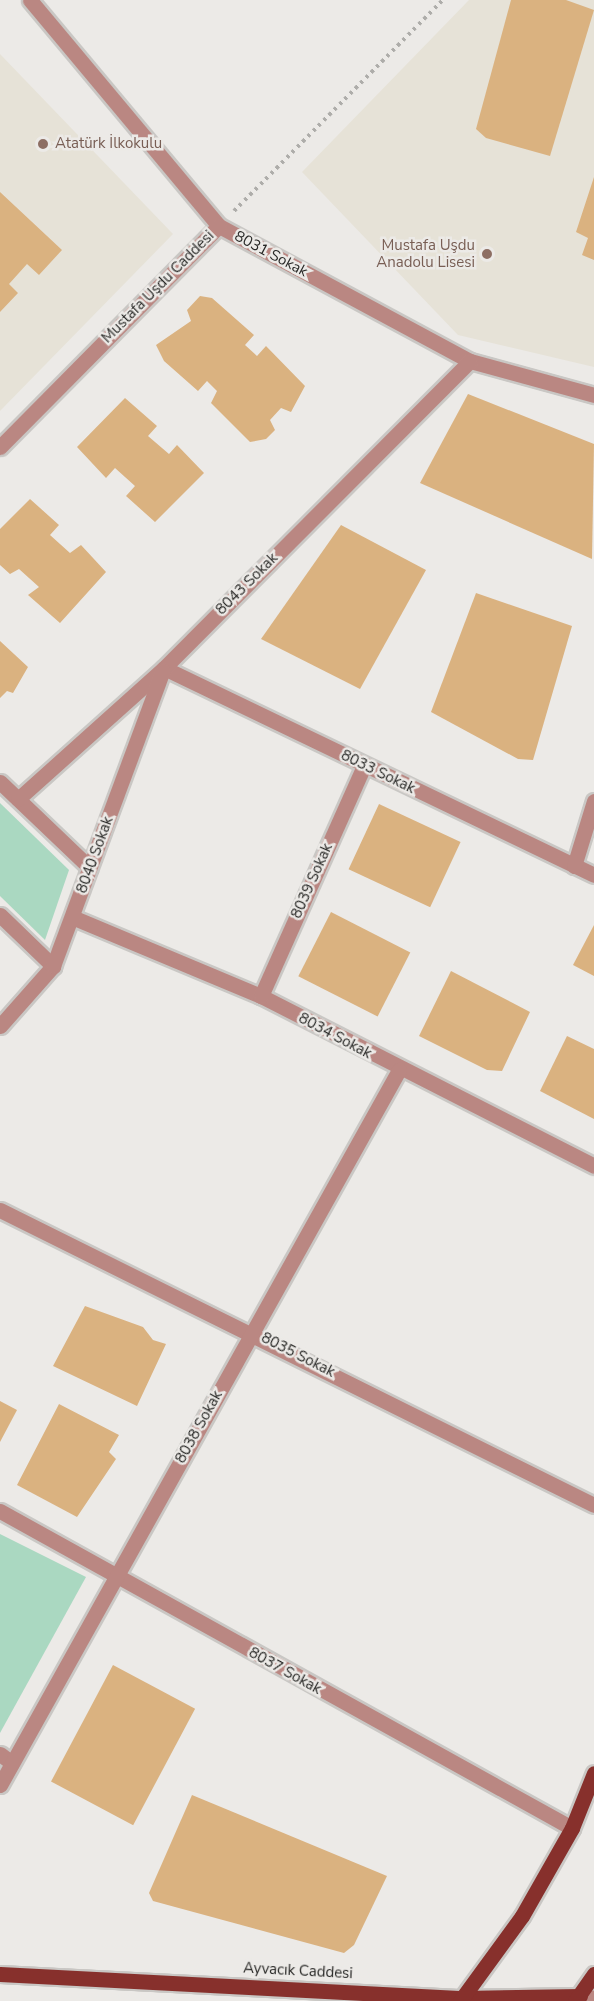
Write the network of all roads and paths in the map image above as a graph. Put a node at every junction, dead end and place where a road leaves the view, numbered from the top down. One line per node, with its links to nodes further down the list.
1 (30, 0): 3 (street, 8031 Sokak)
2 (443, 0): 3 (path, Mustafa Uşdu Caddesi)
3 (219, 226): 4 (street, 8031 Sokak); 6 (street, Mustafa Uşdu Caddesi)
4 (470, 361): 5 (street, 8031 Sokak); 7 (street, 8043 Sokak)
5 (594, 395)
6 (0, 447)
7 (164, 668): 8 (street, 8033 Sokak); 10 (street, 8043 Sokak); 13 (street, 8040 Sokak)
8 (364, 765): 12 (street, 8033 Sokak); 18 (street, 8039 Sokak)
9 (0, 782): 10 (street)
10 (18, 800): 13 (street)
11 (594, 801): 12 (street)
12 (574, 866): 14 (street, 8033 Sokak)
13 (90, 868): 16 (street, 8040 Sokak)
14 (594, 875)
15 (0, 915): 17 (street)
16 (72, 917): 17 (street, 8040 Sokak); 18 (street, 8034 Sokak)
17 (53, 966): 19 (street, 8040 Sokak)
18 (261, 996): 20 (street, 8034 Sokak)
19 (0, 1026)
20 (399, 1070): 21 (street, 8034 Sokak); 23 (street, 8038 Sokak)
21 (594, 1166)
22 (0, 1210): 23 (street, 8035 Sokak)
23 (252, 1331): 24 (street, 8035 Sokak); 26 (street, 8038 Sokak)
24 (594, 1505)
25 (0, 1511): 26 (street, 8037 Sokak)
26 (115, 1577): 27 (street, 8038 Sokak); 30 (street, 8037 Sokak)
27 (6, 1759): 29 (street, 8038 Sokak)
28 (594, 1773): 30 (main road)
29 (0, 1785)
30 (572, 1828): 34 (main road)
31 (0, 1974): 34 (main road, Ayvacık Caddesi)
32 (594, 1974): 33 (main road)
33 (583, 1998): 34 (main road, Ayvacık Caddesi)
34 (462, 2000)

